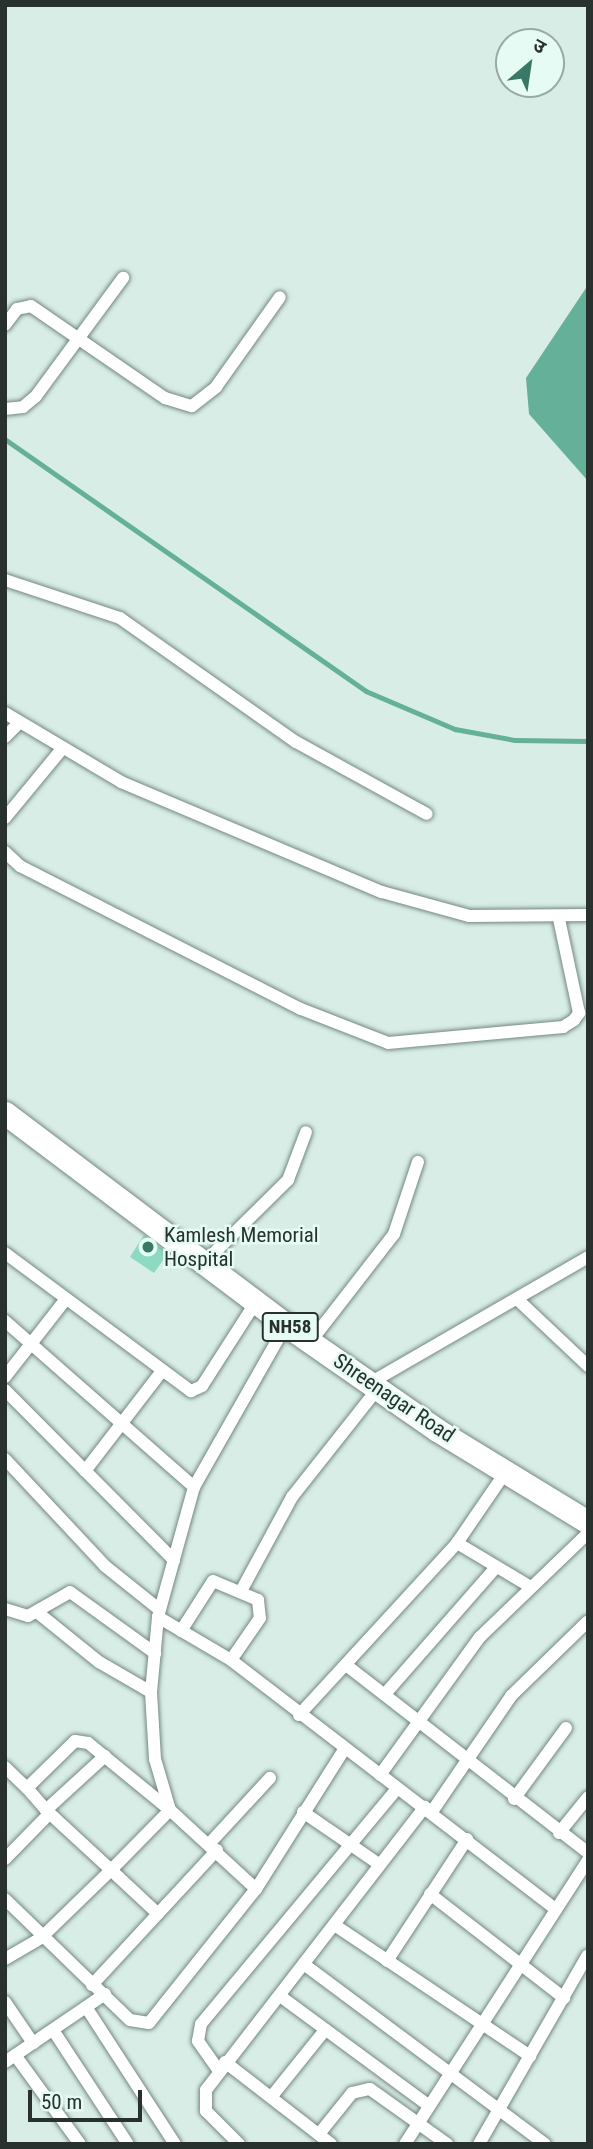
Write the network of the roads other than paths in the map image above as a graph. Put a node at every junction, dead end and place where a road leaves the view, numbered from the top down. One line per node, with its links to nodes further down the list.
1 (123, 278): 4 (street)
2 (280, 297): 4 (street)
3 (5, 325): 4 (street)
4 (80, 339): 5 (street)
5 (5, 409)
6 (5, 580): 11 (street)
7 (5, 713): 8 (street)
8 (19, 723): 9 (street); 10 (street)
9 (5, 737)
10 (61, 750): 12 (street); 15 (street)
11 (427, 814)
12 (5, 818)
13 (5, 852): 15 (street)
14 (588, 915): 15 (street)
15 (559, 919)
16 (5, 1113): 21 (highway, Shreenagar Road / NH58)
17 (306, 1132): 21 (street)
18 (418, 1162): 27 (street)
19 (5, 1253): 22 (street)
20 (588, 1258): 23 (street)
21 (205, 1262): 24 (highway, Shreenagar Road / NH58)
22 (66, 1299): 28 (street); 30 (street)
23 (517, 1299): 29 (street); 32 (street)
24 (256, 1302): 26 (highway, Shreenagar Road / NH58); 30 (street)
25 (5, 1321): 28 (street)
26 (286, 1325): 27 (highway, Shreenagar Road / NH58); 38 (street)
27 (311, 1341): 32 (highway, Shreenagar Road / NH58)
28 (34, 1342): 31 (street); 34 (street)
29 (588, 1366)
30 (162, 1371): 34 (street)
31 (5, 1377)
32 (374, 1386): 37 (highway, Shreenagar Road / NH58); 45 (street)
33 (5, 1390): 36 (street)
34 (123, 1423): 36 (street); 38 (street)
35 (5, 1459): 48 (street)
36 (85, 1471): 42 (street)
37 (507, 1471): 39 (highway, Shreenagar Road / NH58); 41 (street)
38 (194, 1487): 42 (street)
39 (588, 1522)
40 (588, 1533): 44 (street)
41 (457, 1544): 43 (street); 53 (street)
42 (174, 1560): 48 (street)
43 (496, 1567): 44 (street); 55 (street)
44 (529, 1586): 57 (street)
45 (241, 1591): 50 (street); 52 (street)
46 (5, 1608): 47 (street)
47 (37, 1612): 51 (street); 54 (street)
48 (159, 1614): 50 (street); 51 (street)
49 (588, 1620): 61 (street)
50 (181, 1630): 52 (street)
51 (155, 1653): 54 (street)
52 (231, 1660): 56 (street)
53 (346, 1665): 55 (street); 56 (street)
54 (151, 1692): 69 (street)
55 (385, 1694): 57 (street)
56 (299, 1715): 59 (street)
57 (416, 1725): 61 (street); 63 (street)
58 (566, 1728): 68 (street)
59 (344, 1751): 63 (street); 72 (street)
60 (105, 1756): 65 (street); 69 (street); 71 (street)
61 (464, 1759): 68 (street); 70 (street)
62 (5, 1768): 65 (street)
63 (380, 1775): 66 (street)
64 (270, 1778): 76 (street)
65 (27, 1788): 71 (street)
66 (397, 1789): 70 (street); 75 (street)
67 (588, 1797): 73 (street)
68 (514, 1799): 73 (street)
69 (170, 1810): 76 (street); 81 (street)
70 (428, 1810): 74 (street); 80 (street)
71 (48, 1812): 78 (street); 81 (street)
72 (303, 1812): 75 (street); 82 (street)
73 (559, 1833): 77 (street)
74 (467, 1839): 83 (street); 85 (street)
75 (352, 1846): 80 (street); 106 (street)
76 (213, 1847): 82 (street); 86 (street)
77 (588, 1853)
78 (5, 1859)
79 (588, 1860): 85 (street)
80 (380, 1865): 87 (street)
81 (111, 1870): 86 (street); 88 (street)
82 (256, 1889): 95 (street)
83 (430, 1894): 91 (street); 92 (street)
84 (5, 1899): 88 (street)
85 (553, 1907): 92 (street)
86 (158, 1914): 94 (street)
87 (336, 1926): 91 (street); 93 (street)
88 (41, 1938): 90 (street); 94 (street)
89 (587, 1956): 97 (street)
90 (5, 1959)
91 (387, 1961): 100 (street)
92 (517, 1963): 97 (street); 100 (street)
93 (305, 1965): 96 (street); 107 (street)
94 (92, 1984): 95 (street)
95 (106, 1994): 99 (street)
96 (280, 1996): 102 (street); 106 (street)
97 (564, 1998): 104 (street)
98 (5, 2002): 103 (street)
99 (86, 2007): 101 (street); 115 (street)
100 (480, 2021): 104 (street); 107 (street)
101 (53, 2029): 103 (street); 114 (street)
102 (325, 2030): 108 (street); 109 (street)
103 (33, 2043): 105 (street)
104 (530, 2056): 110 (street)
105 (10, 2058): 113 (street)
106 (222, 2066): 108 (street); 116 (street)
107 (446, 2076): 109 (street); 110 (street)
108 (272, 2096): 112 (street)
109 (428, 2105): 111 (street)
110 (498, 2112): 120 (street); 121 (street)
111 (416, 2123): 112 (street); 118 (street); 119 (street)
112 (319, 2134): 117 (street)
113 (79, 2144)
114 (128, 2144)
115 (175, 2144)
116 (239, 2144)
117 (331, 2144)
118 (405, 2144)
119 (447, 2144)
120 (479, 2144)
121 (544, 2144)

